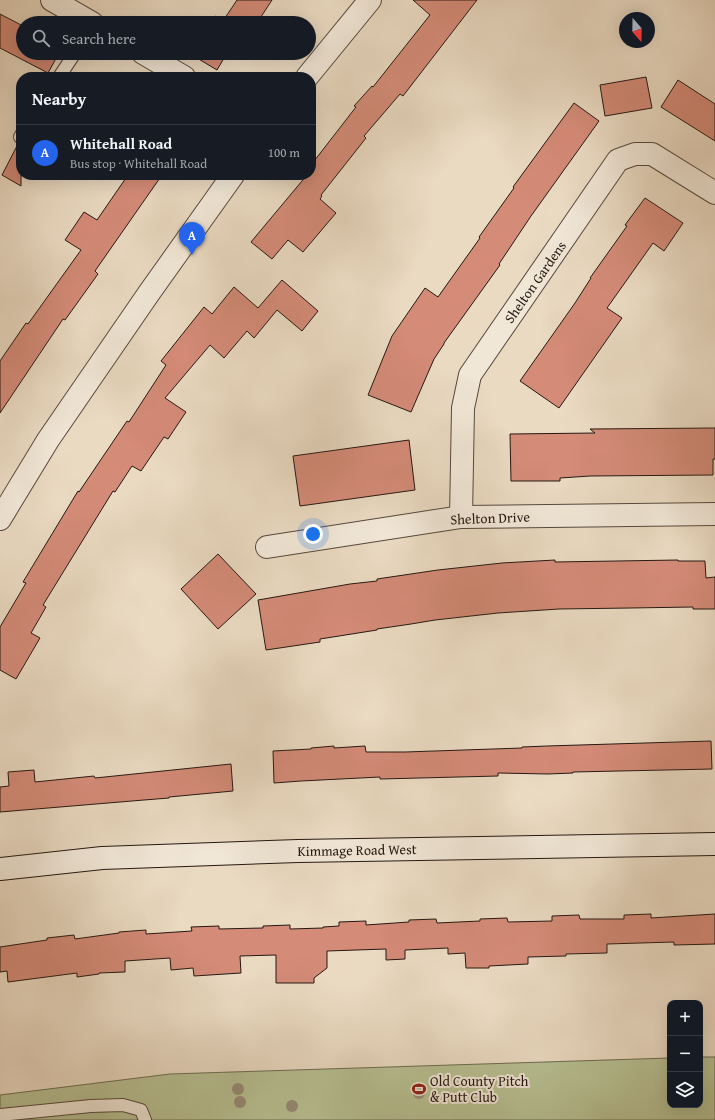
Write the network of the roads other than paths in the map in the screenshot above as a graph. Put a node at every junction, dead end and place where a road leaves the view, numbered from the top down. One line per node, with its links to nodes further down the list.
1 (52, 0): 3 (street)
2 (370, 0): 8 (street)
3 (80, 16)
4 (70, 60): 6 (lane)
5 (155, 60): 7 (street)
6 (62, 72)
7 (175, 72)
8 (311, 72)
9 (229, 180): 13 (street)
10 (715, 192): 12 (street, Shelton Gardens)
11 (715, 514): 12 (street, Shelton Drive)
12 (461, 517): 14 (street, Shelton Drive)
13 (0, 519)
14 (267, 547)
15 (715, 844): 16 (street, Kimmage Road West)
16 (0, 869)
17 (0, 1115): 18 (lane)
18 (145, 1120)

